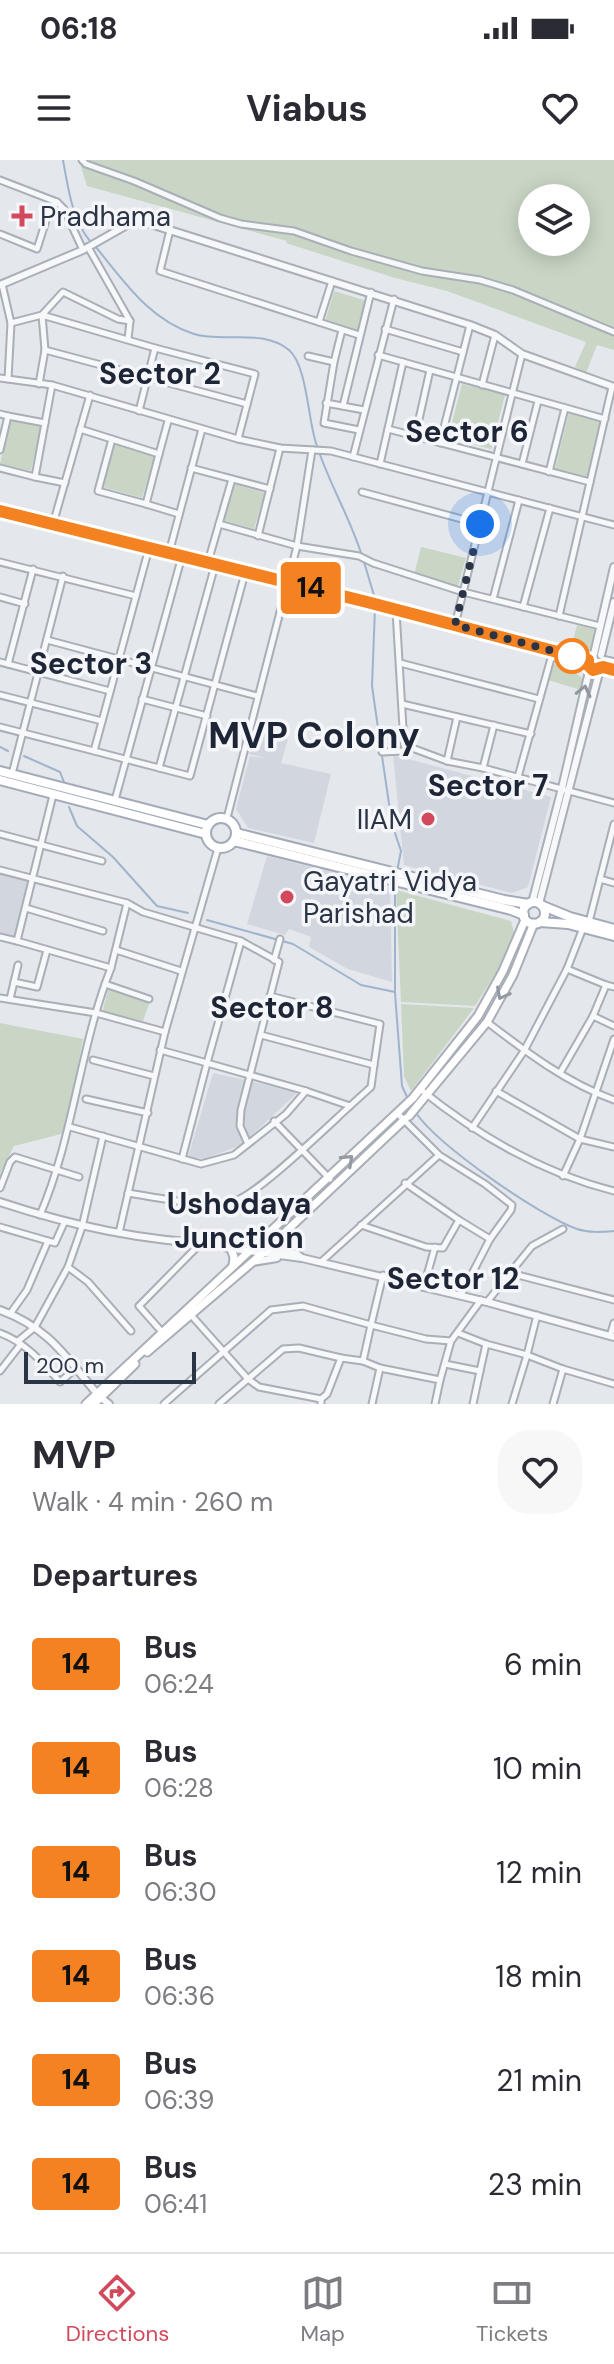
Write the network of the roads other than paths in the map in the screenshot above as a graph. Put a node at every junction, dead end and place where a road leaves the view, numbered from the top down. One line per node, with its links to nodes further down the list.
1 (82, 160): 18 (street)
2 (0, 180): 3 (street)
3 (57, 202): 5 (street); 6 (street)
4 (170, 229): 6 (street); 7 (street); 13 (street)
5 (0, 234)
6 (87, 247): 8 (street); 12 (street)
7 (333, 281): 9 (street); 13 (street)
8 (1, 284): 14 (street)
9 (371, 292): 10 (street); 19 (street)
10 (394, 299): 15 (street); 16 (street)
11 (42, 315): 12 (street); 14 (street); 21 (street); 23 (street)
12 (130, 321): 21 (street)
13 (319, 322): 17 (street)
14 (11, 323): 34 (street)
15 (470, 325): 20 (street); 24 (street)
16 (385, 329): 24 (street); 26 (street)
17 (342, 330): 19 (street); 28 (street)
18 (614, 332)
19 (359, 335): 44 (street)
20 (495, 335): 25 (street); 37 (street)
21 (128, 339): 22 (street)
22 (155, 348): 31 (street); 43 (street)
23 (45, 350): 31 (street); 35 (street)
24 (463, 352): 32 (street)
25 (522, 354): 38 (street); 39 (street)
26 (378, 355): 29 (street); 46 (street)
27 (308, 356): 28 (street)
28 (334, 362): 42 (street)
29 (403, 362): 30 (street); 55 (street)
30 (430, 370): 32 (street); 57 (street)
31 (147, 377): 43 (street); 47 (street)
32 (456, 377): 37 (street); 60 (street)
33 (0, 378): 34 (street)
34 (8, 379): 35 (street)
35 (39, 384): 36 (street)
36 (52, 385): 40 (street); 52 (street)
37 (482, 385): 39 (street)
38 (613, 387): 50 (street)
39 (512, 393): 41 (street); 66 (street)
40 (90, 395): 47 (street); 53 (street)
41 (538, 401): 45 (street); 68 (street)
42 (326, 403): 44 (street); 56 (street)
43 (247, 404): 59 (street)
44 (343, 406): 46 (street)
45 (565, 408): 50 (street); 71 (street)
46 (364, 410): 56 (street)
47 (139, 411): 51 (street)
48 (0, 414): 49 (street)
49 (8, 416): 52 (street); 62 (street)
50 (605, 419): 74 (street)
51 (168, 421): 54 (street); 64 (street)
52 (45, 423): 72 (street)
53 (80, 429): 58 (street); 75 (street)
54 (202, 429): 59 (street); 70 (street)
55 (388, 429): 57 (street); 67 (street)
56 (359, 430): 65 (street)
57 (415, 437): 60 (street)
58 (112, 439): 64 (street); 80 (street)
59 (238, 439): 61 (street)
60 (440, 443): 66 (street)
61 (280, 448): 63 (street); 76 (street)
62 (0, 450)
63 (313, 450): 65 (street); 90 (street)
64 (159, 454): 80 (street)
65 (353, 457): 67 (street)
66 (496, 458): 68 (street); 78 (street)
67 (380, 464): 78 (street)
68 (522, 464): 71 (street)
69 (0, 468): 72 (street)
70 (191, 468): 73 (street); 83 (street)
71 (549, 472): 74 (street)
72 (35, 477): 75 (street)
73 (232, 479): 76 (street); 86 (street)
74 (590, 482): 84 (street)
75 (65, 483): 85 (street)
76 (270, 489): 89 (street)
77 (362, 492): 87 (street)
78 (488, 492): 79 (street); 87 (street)
79 (519, 500): 81 (street); 104 (street)
80 (146, 504): 83 (street)
81 (550, 508): 84 (street); 107 (street)
82 (0, 511): 85 (street)
83 (179, 514): 92 (street)
84 (582, 517): 88 (street); 109 (street)
85 (53, 524): 91 (street)
86 (219, 524): 89 (street); 95 (street)
87 (480, 524): 101 (street)
88 (614, 525)
89 (258, 536): 90 (street)
90 (297, 546): 100 (street); 101 (street)
91 (149, 548): 92 (street); 102 (street)
92 (169, 553): 93 (street)
93 (182, 556): 95 (street); 121 (street)
94 (0, 562): 97 (street)
95 (212, 563): 98 (street); 124 (street)
96 (614, 567): 111 (street)
97 (33, 569): 99 (street); 106 (street)
98 (246, 572): 100 (street); 125 (street)
99 (63, 576): 102 (street); 112 (street)
100 (288, 582): 108 (street); 128 (street)
101 (463, 592): 104 (street); 110 (street)
102 (136, 596): 114 (street)
103 (0, 597): 106 (street)
104 (493, 599): 107 (street)
105 (614, 602): 115 (street)
106 (25, 604): 119 (street)
107 (523, 607): 109 (street)
108 (396, 610): 110 (street); 118 (street)
109 (559, 616): 111 (street)
110 (455, 625): 113 (street)
111 (600, 626): 115 (street)
112 (47, 640): 114 (street); 123 (street)
113 (553, 651): 120 (street); 130 (street)
114 (119, 659): 121 (street); 126 (street)
115 (600, 661): 117 (street); 120 (street); 120 (street); 122 (street); 153 (street)
116 (0, 662): 119 (street)
117 (614, 662)
118 (400, 663): 130 (street); 132 (street)
119 (8, 664): 123 (street)
120 (589, 664): 153 (street, one-way to 120)
121 (151, 668): 124 (street); 129 (street)
122 (614, 670)
123 (39, 672): 126 (street); 131 (street)
124 (185, 677): 125 (street); 133 (street)
125 (215, 685): 128 (street); 134 (street)
126 (110, 691): 136 (street)
127 (0, 695): 131 (street)
128 (257, 696): 156 (street)
129 (142, 699): 133 (street); 144 (street)
130 (539, 699): 140 (street)
131 (30, 703): 136 (street); 139 (street)
132 (402, 704): 135 (street); 141 (street)
133 (176, 708): 134 (street); 146 (street)
134 (207, 716): 146 (street)
135 (457, 717): 137 (street); 145 (street)
136 (102, 721): 142 (street)
137 (494, 725): 140 (street); 147 (street)
138 (0, 727): 139 (street)
139 (23, 733): 142 (street); 149 (street)
140 (531, 734): 150 (street)
141 (406, 747): 143 (street); 145 (street)
142 (94, 751): 144 (street)
143 (382, 752)
144 (125, 760): 146 (street); 155 (street)
145 (447, 761): 147 (street)
146 (159, 768)
147 (483, 768): 150 (street)
148 (0, 771): 149 (main road)
149 (12, 774): 152 (main road)
150 (518, 777): 153 (street)
151 (0, 780): 152 (main road)
152 (55, 789): 155 (main road); 162 (street)
153 (565, 789): 154 (street); 171 (street)
154 (614, 803)
155 (114, 804): 158 (main road)
156 (227, 818): 158 (main road); 160 (main road)
157 (614, 824): 161 (street)
158 (207, 829): 163 (main road)
159 (0, 834): 162 (street)
160 (235, 837): 163 (main road); 169 (main road)
161 (612, 839): 167 (street)
162 (41, 846): 164 (street); 166 (street)
163 (218, 848): 175 (street)
164 (102, 861)
165 (0, 870): 166 (street)
166 (34, 879): 170 (street); 172 (street)
167 (600, 879): 168 (street); 174 (street)
168 (614, 883)
169 (438, 887): 171 (main road); 173 (main road)
170 (127, 903): 175 (street); 184 (street)
171 (537, 905): 173 (main road); 173 (main road); 174 (main road)
172 (26, 908): 177 (street); 181 (street)
173 (531, 920): 174 (main road); 200 (main road, one-way to 200); 213 (main road)
174 (586, 925): 176 (main road); 178 (main road); 188 (street)
175 (194, 928): 182 (street); 189 (street)
176 (614, 929)
177 (103, 931)
178 (614, 936)
179 (0, 937): 181 (street)
180 (280, 939): 185 (street)
181 (17, 941): 183 (street)
182 (241, 941): 185 (street); 208 (street)
183 (47, 950): 187 (street); 190 (street)
184 (116, 950): 187 (street); 189 (street)
185 (274, 960): 194 (street)
186 (18, 965): 190 (street)
187 (111, 968): 191 (street)
188 (567, 969): 192 (street); 206 (street)
189 (181, 971): 202 (street)
190 (14, 982): 196 (street)
191 (105, 984): 197 (street); 198 (street)
192 (606, 985): 193 (street); 199 (street)
193 (614, 987)
194 (270, 996): 203 (street); 209 (street)
195 (0, 998): 196 (street)
196 (10, 999): 198 (street)
197 (149, 999)
198 (96, 1013): 202 (street); 224 (street)
199 (593, 1016): 201 (street); 210 (street)
200 (487, 1022): 206 (street); 217 (main road)
201 (614, 1026)
202 (165, 1032): 205 (street)
203 (261, 1035): 209 (street); 212 (street)
204 (614, 1039): 216 (street)
205 (160, 1050): 208 (street); 211 (street)
206 (524, 1051): 210 (street); 215 (street)
207 (93, 1060): 211 (street)
208 (207, 1063): 212 (street); 233 (street)
209 (374, 1065): 220 (street)
210 (560, 1073): 216 (street)
211 (154, 1076): 221 (street)
212 (249, 1076): 214 (street); 228 (street)
213 (420, 1089): 217 (street); 222 (main road)
214 (306, 1091): 220 (street); 223 (street)
215 (496, 1091): 225 (street); 227 (street)
216 (596, 1093): 219 (street); 227 (street)
217 (428, 1096): 222 (main road); 225 (street)
218 (86, 1099): 221 (street)
219 (614, 1100)
220 (350, 1106): 231 (street)
221 (148, 1113): 229 (street)
222 (403, 1115): 232 (street); 237 (main road, one-way to 222); 239 (main road)
223 (274, 1121): 228 (street); 231 (street)
224 (70, 1127): 226 (street); 234 (street)
225 (472, 1128): 235 (street)
226 (103, 1136): 229 (street); 249 (street)
227 (580, 1139): 230 (street); 235 (street)
228 (248, 1144): 233 (street)
229 (138, 1147): 233 (street); 242 (street)
230 (614, 1147)
231 (302, 1149): 237 (street); 242 (street)
232 (439, 1155): 238 (street); 252 (street)
233 (182, 1159)
234 (56, 1170): 236 (street); 240 (street); 244 (street)
235 (563, 1176): 241 (street)
236 (79, 1177)
237 (328, 1177): 239 (street); 257 (main road)
238 (405, 1183): 245 (street); 247 (street)
239 (336, 1186): 259 (main road)
240 (0, 1188)
241 (614, 1191)
242 (128, 1193): 251 (street)
243 (0, 1202): 244 (street)
244 (40, 1215): 246 (street)
245 (459, 1220): 252 (street); 256 (street)
246 (64, 1223): 249 (street); 253 (street)
247 (361, 1225): 256 (street); 262 (street)
248 (0, 1227): 253 (street)
249 (82, 1227): 251 (street); 265 (street)
250 (563, 1229): 266 (street)
251 (119, 1233): 254 (street)
252 (490, 1239): 269 (street)
253 (48, 1241): 273 (street)
254 (201, 1243): 255 (street); 280 (street)
255 (220, 1244): 257 (street); 258 (street)
256 (435, 1247): 268 (street)
257 (253, 1248): 258 (street); 259 (street); 264 (main road)
258 (231, 1249): 264 (main road)
259 (266, 1250): 260 (street); 261 (street); 263 (main road)
260 (285, 1257): 261 (street); 263 (street)
261 (302, 1258): 262 (street)
262 (321, 1262): 267 (street)
263 (251, 1263): 274 (main road)
264 (233, 1266): 280 (main road)
265 (68, 1267): 278 (street); 279 (street)
266 (510, 1273): 270 (street); 271 (street)
267 (383, 1275): 268 (street); 277 (street)
268 (424, 1286): 269 (street)
269 (461, 1295): 271 (street)
270 (614, 1300)
271 (484, 1301): 275 (street); 282 (street)
272 (0, 1310): 273 (street)
273 (10, 1314): 278 (street)
274 (191, 1315): 287 (street); 300 (main road)
275 (537, 1315): 283 (street); 288 (street)
276 (614, 1323): 283 (street)
277 (371, 1325): 284 (street); 287 (street); 290 (street)
278 (35, 1327): 285 (street); 293 (street)
279 (131, 1331)
280 (162, 1332): 300 (main road)
281 (0, 1333): 285 (street)
282 (458, 1333): 284 (street); 286 (street)
283 (612, 1336)
284 (451, 1341): 291 (street)
285 (20, 1342): 293 (street); 295 (street)
286 (486, 1344): 288 (street); 296 (street)
287 (225, 1352): 297 (street); 305 (street)
288 (527, 1355): 294 (street); 310 (street)
289 (341, 1358): 290 (street); 297 (street); 301 (street)
290 (363, 1361): 292 (street)
291 (445, 1364): 296 (street); 298 (street)
292 (380, 1368): 298 (street); 307 (street)
293 (75, 1369): 300 (street)
294 (563, 1369): 299 (street); 311 (street)
295 (0, 1371)
296 (480, 1371): 309 (street)
297 (248, 1379): 301 (street); 306 (street)
298 (440, 1380): 308 (street)
299 (614, 1384)
300 (99, 1396): 302 (main road); 303 (main road); 304 (street)
301 (321, 1401)
302 (86, 1404)
303 (94, 1404)
304 (109, 1404)
305 (164, 1404)
306 (219, 1404)
307 (372, 1404)
308 (435, 1404)
309 (473, 1404)
310 (512, 1404)
311 (554, 1404)

